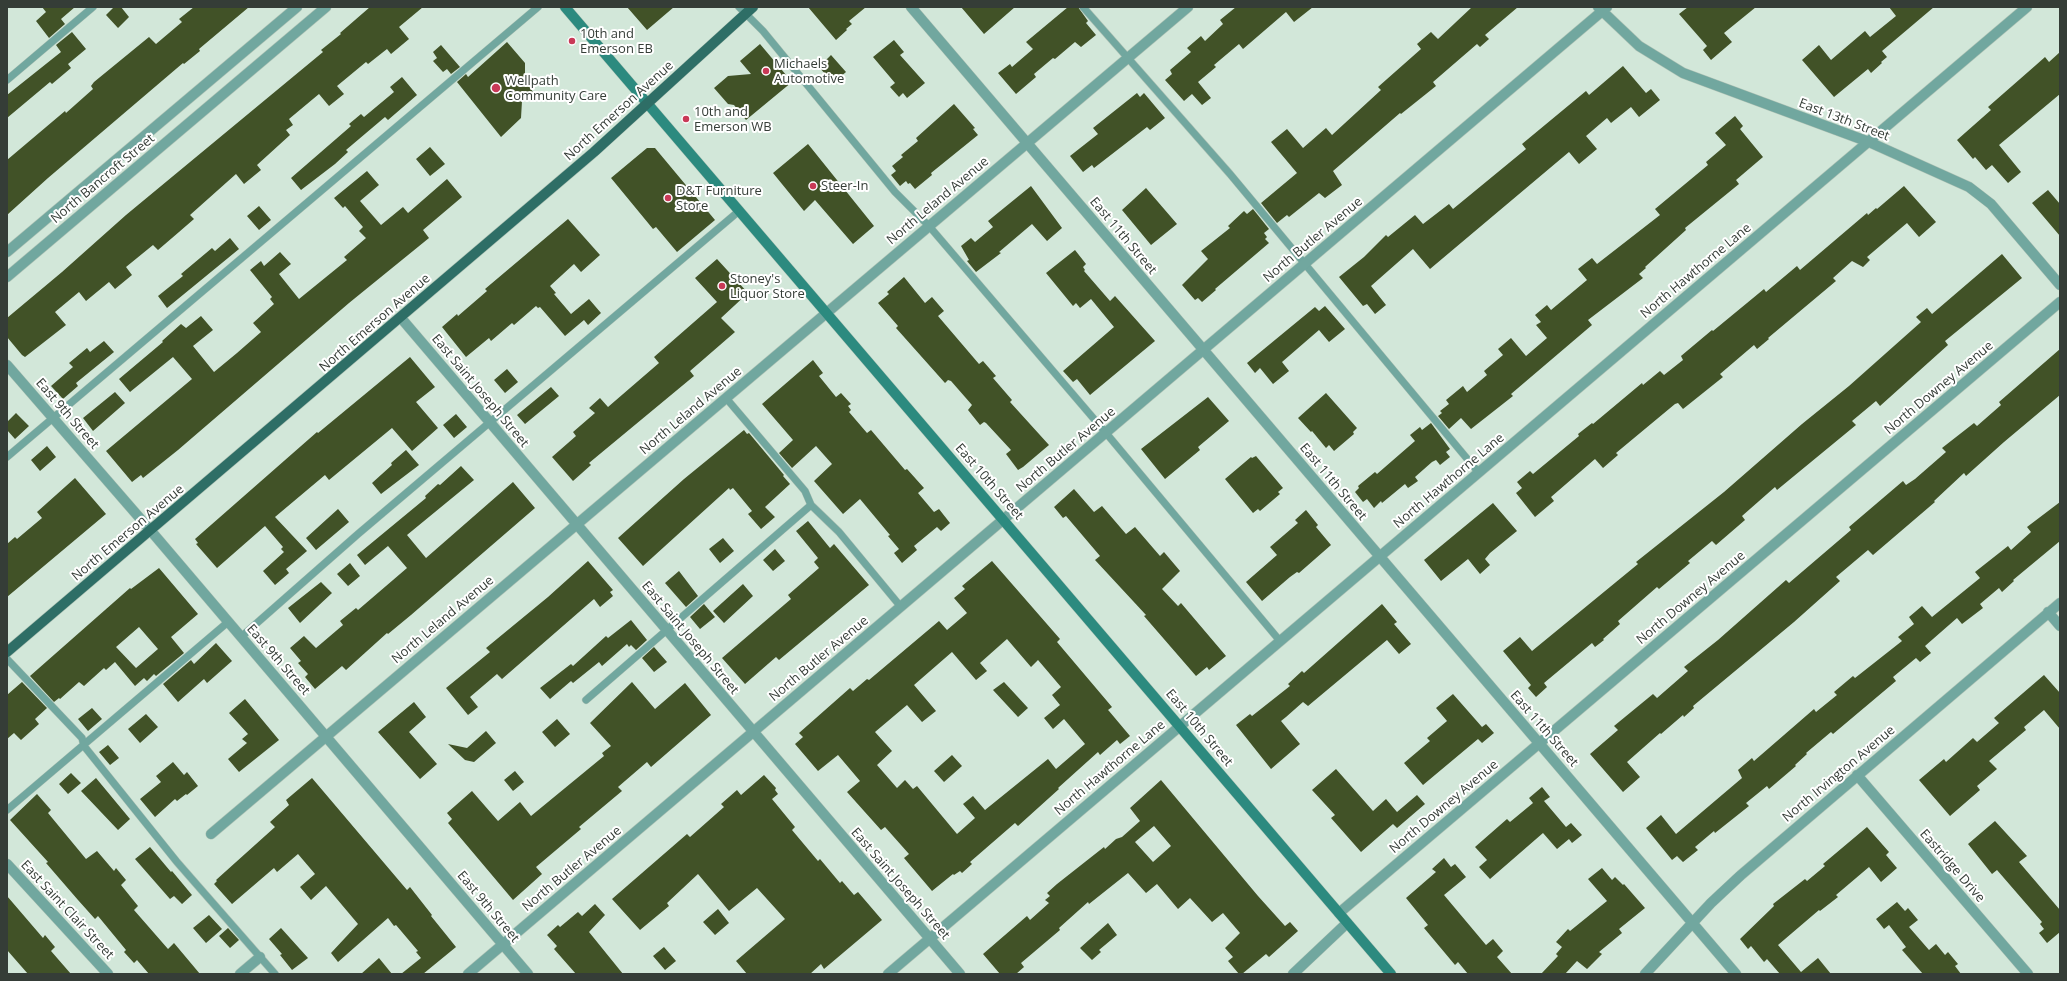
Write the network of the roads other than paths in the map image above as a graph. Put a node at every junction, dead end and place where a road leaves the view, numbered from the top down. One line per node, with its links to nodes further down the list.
1 (93, 7): 14 (lane)
2 (297, 7): 15 (street, North Bancroft Street)
3 (326, 7): 16 (street, North Bancroft Street)
4 (538, 7): 32 (lane)
5 (565, 7): 17 (main road, East 10th Street)
6 (753, 7): 12 (main road, North Emerson Avenue)
7 (911, 7): 19 (street, East 11th Street)
8 (1083, 7): 13 (lane)
9 (1188, 7): 13 (street, North Leland Avenue)
10 (2026, 7): 18 (street, North Hawthorne Lane)
11 (1603, 8): 18 (street, East 13th Street); 23 (street, North Butler Avenue)
12 (742, 11): 17 (main road, North Emerson Avenue); 21 (lane)
13 (1127, 58): 19 (street, North Leland Avenue); 23 (lane)
14 (7, 80)
15 (204, 86): 16 (street); 22 (street, North Bancroft Street)
16 (216, 100): 24 (street, North Bancroft Street)
17 (646, 102): 20 (main road, East 10th Street); 28 (main road, North Emerson Avenue)
18 (1868, 142): 25 (street, East 13th Street); 36 (street, North Hawthorne Lane)
19 (1027, 143): 21 (street, North Leland Avenue); 29 (street, East 11th Street)
20 (739, 211): 27 (main road, East 10th Street); 33 (lane)
21 (929, 226): 27 (street, North Leland Avenue); 34 (lane)
22 (7, 252)
23 (1305, 265): 29 (street, North Butler Avenue); 36 (lane)
24 (7, 277)
25 (2060, 285)
26 (2060, 302): 56 (street, North Downey Avenue)
27 (826, 313): 31 (street, North Leland Avenue); 38 (main road, East 10th Street)
28 (401, 318): 33 (street, East Saint Joseph Street); 40 (main road, North Emerson Avenue)
29 (1204, 350): 34 (street, North Butler Avenue); 41 (street, East 11th Street)
30 (7, 365): 32 (street, East 9th Street)
31 (726, 398): 37 (lane); 39 (street, North Leland Avenue)
32 (53, 418): 35 (lane); 40 (street, East 9th Street)
33 (490, 424): 39 (street, East Saint Joseph Street); 48 (lane)
34 (1106, 433): 38 (street, North Butler Avenue); 49 (lane)
35 (7, 458)
36 (1479, 473): 41 (street, North Hawthorne Lane)
37 (811, 505): 43 (lane); 47 (lane)
38 (1004, 519): 43 (street, North Butler Avenue); 53 (main road, East 10th Street)
39 (577, 525): 47 (street, East Saint Joseph Street); 55 (street, North Leland Avenue)
40 (151, 531): 45 (street, East 9th Street); 50 (main road, North Emerson Avenue)
41 (1380, 557): 49 (street, North Hawthorne Lane); 56 (street, East 11th Street)
42 (2060, 603): 44 (street, North Irvington Avenue)
43 (901, 607): 54 (street, North Butler Avenue)
44 (2048, 612): 46 (street); 58 (street, North Irvington Avenue)
45 (228, 622): 48 (street, East 9th Street); 57 (lane)
46 (2060, 626)
47 (667, 631): 52 (lane); 54 (street, East Saint Joseph Street)
48 (241, 637): 55 (street, East 9th Street)
49 (1280, 641): 53 (street, North Hawthorne Lane)
50 (7, 652)
51 (7, 659): 57 (lane)
52 (586, 700)
53 (1180, 726): 62 (main road, East 10th Street); 65 (street, North Hawthorne Lane)
54 (753, 732): 65 (street, East Saint Joseph Street); 66 (street, North Butler Avenue)
55 (326, 736): 60 (street, North Leland Avenue); 66 (street, East 9th Street)
56 (1539, 744): 62 (street, North Downey Avenue); 63 (street, East 11th Street)
57 (84, 746): 59 (lane); 67 (lane)
58 (1857, 775): 63 (street, North Irvington Avenue); 79 (street, Eastridge Drive)
59 (7, 810)
60 (210, 834)
61 (7, 864): 68 (street, East Saint Clair Street)
62 (1339, 913): 64 (main road, East 10th Street)
63 (1692, 922): 77 (street, North Irvington Avenue); 78 (street, East 11th Street)
64 (1347, 923): 75 (street); 76 (main road, East 10th Street)
65 (930, 938): 73 (street, North Hawthorne Lane); 74 (street, East Saint Joseph Street)
66 (503, 944): 71 (street, North Butler Avenue); 72 (street, East 9th Street)
67 (260, 957): 69 (street); 70 (lane)
68 (108, 974)
69 (240, 974)
70 (275, 974)
71 (468, 974)
72 (528, 974)
73 (888, 974)
74 (960, 974)
75 (1293, 974)
76 (1392, 974)
77 (1645, 974)
78 (1736, 974)
79 (2028, 974)

